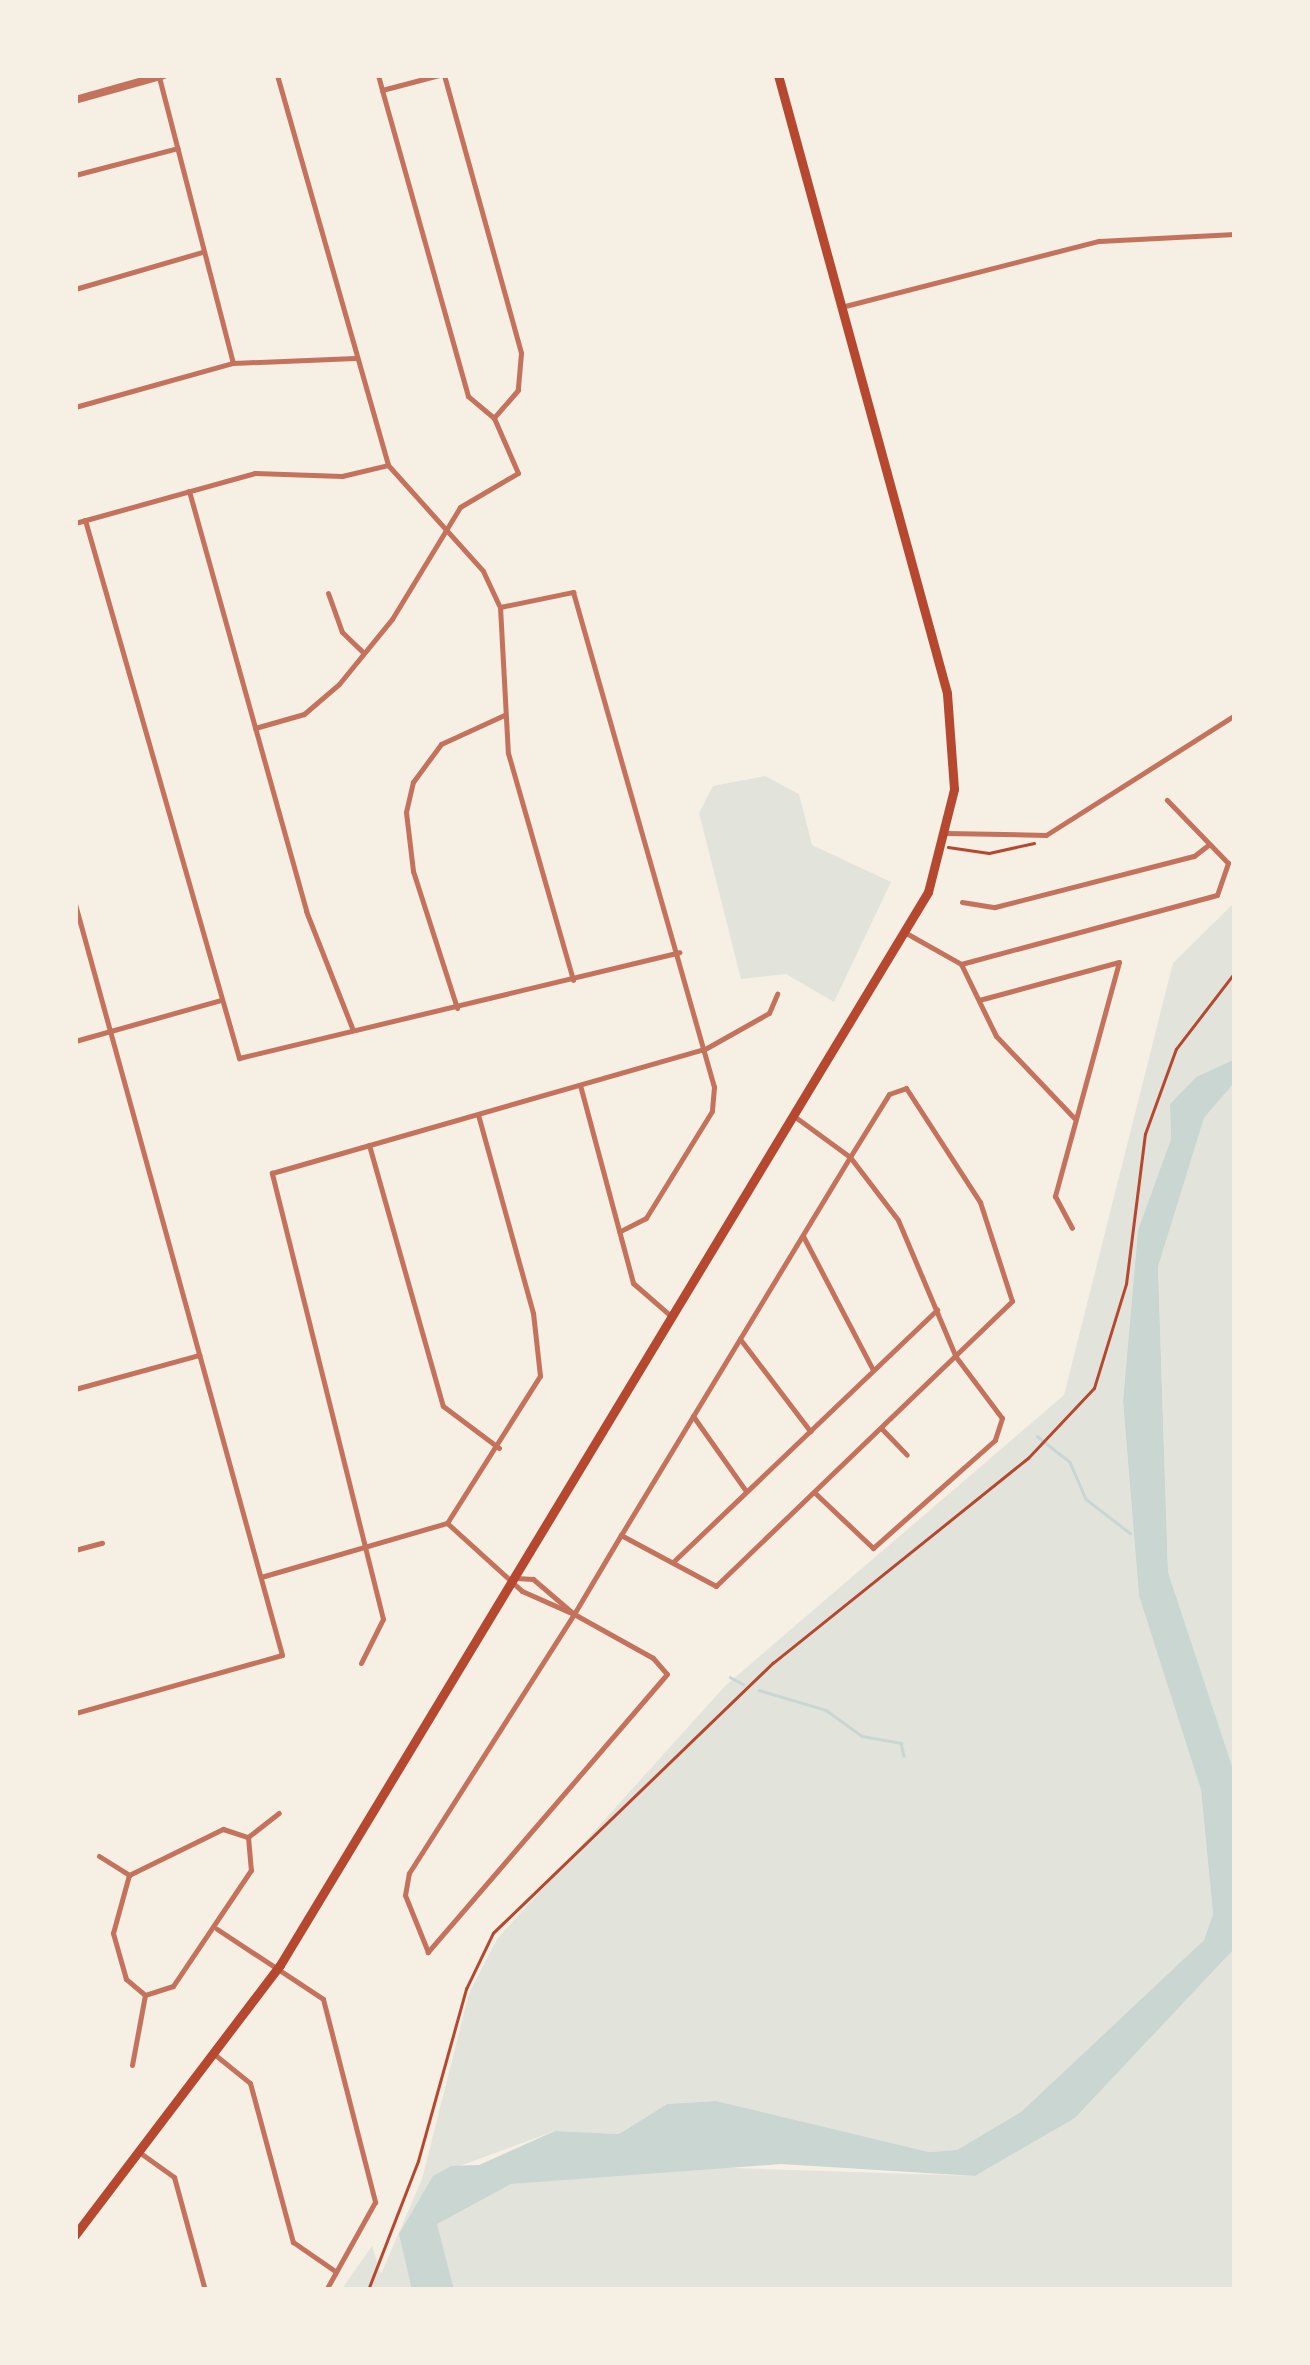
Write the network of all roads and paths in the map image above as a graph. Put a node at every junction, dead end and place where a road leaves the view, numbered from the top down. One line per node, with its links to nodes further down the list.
1 (277, 75): 14 (street)
2 (378, 75): 6 (street)
3 (441, 75): 6 (street); 17 (street)
4 (778, 75): 13 (main road)
5 (161, 76): 7 (street); 8 (street)
6 (382, 90): 17 (street)
7 (75, 100)
8 (178, 148): 9 (street); 11 (street)
9 (75, 175)
10 (1235, 234): 13 (street)
11 (202, 252): 12 (street); 15 (street)
12 (75, 288)
13 (845, 306): 30 (main road)
14 (355, 358): 15 (street); 18 (street)
15 (233, 363): 16 (street)
16 (75, 406)
17 (494, 418): 22 (street)
18 (388, 465): 19 (street); 22 (street)
19 (189, 491): 20 (street); 28 (street)
20 (85, 520): 21 (street); 40 (street)
21 (75, 522)
22 (445, 528): 24 (street); 25 (street)
23 (328, 592): 25 (street)
24 (500, 607): 26 (street); 35 (street)
25 (363, 652): 28 (street)
26 (504, 715): 38 (street); 42 (street)
27 (1235, 715): 30 (street)
28 (255, 728): 43 (street)
29 (1168, 800): 31 (street)
30 (946, 833): 34 (main road)
31 (1208, 845): 32 (street); 36 (street)
32 (962, 902)
33 (75, 904): 44 (street)
34 (906, 933): 36 (street); 49 (main road)
35 (680, 952): 38 (street); 46 (street)
36 (961, 964): 41 (street)
37 (1235, 972): 95 (path)
38 (573, 980): 42 (street)
39 (777, 994): 46 (street)
40 (222, 1000): 43 (street); 44 (street)
41 (979, 1000): 50 (street); 50 (street)
42 (457, 1009): 43 (street)
43 (352, 1028)
44 (110, 1031): 45 (street); 59 (street)
45 (75, 1041)
46 (705, 1049): 47 (street); 54 (street)
47 (580, 1085): 48 (street); 54 (street)
48 (478, 1114): 51 (street); 66 (street)
49 (798, 1119): 52 (street); 57 (main road)
50 (1076, 1119): 53 (street)
51 (370, 1145): 66 (street); 73 (street)
52 (850, 1157): 55 (street); 56 (street); 60 (street)
53 (1072, 1228)
54 (620, 1232): 57 (street)
55 (802, 1236): 58 (street); 61 (street)
56 (936, 1310): 60 (street); 61 (street)
57 (674, 1318): 77 (main road)
58 (740, 1339): 63 (street); 65 (street)
59 (199, 1354): 62 (street); 76 (street)
60 (956, 1357): 64 (street); 69 (street)
61 (873, 1370): 65 (street)
62 (75, 1389)
63 (693, 1416): 68 (street); 71 (street)
64 (881, 1428): 67 (street); 69 (street)
65 (810, 1431): 68 (street)
66 (499, 1448): 70 (street)
67 (907, 1454)
68 (746, 1492): 75 (street)
69 (814, 1492): 75 (street)
70 (447, 1524): 73 (street); 77 (street)
71 (621, 1535): 75 (street); 78 (street)
72 (102, 1543): 74 (street)
73 (369, 1549): 76 (street); 79 (street)
74 (75, 1550)
75 (674, 1561)
76 (261, 1578): 80 (street)
77 (511, 1578): 78 (street); 78 (street); 86 (main road)
78 (574, 1614): 78 (street)
79 (361, 1663)
80 (75, 1713)
81 (280, 1812): 82 (street)
82 (248, 1838): 84 (street); 85 (street)
83 (99, 1856): 84 (street)
84 (129, 1876): 87 (street)
85 (217, 1929): 86 (street); 87 (street)
86 (280, 1965): 88 (main road); 92 (street)
87 (145, 1995): 89 (street)
88 (214, 2054): 90 (main road); 92 (street)
89 (132, 2064)
90 (139, 2152): 91 (main road); 93 (street)
91 (75, 2236)
92 (336, 2272): 94 (street)
93 (205, 2290)
94 (326, 2290)
95 (368, 2290)

